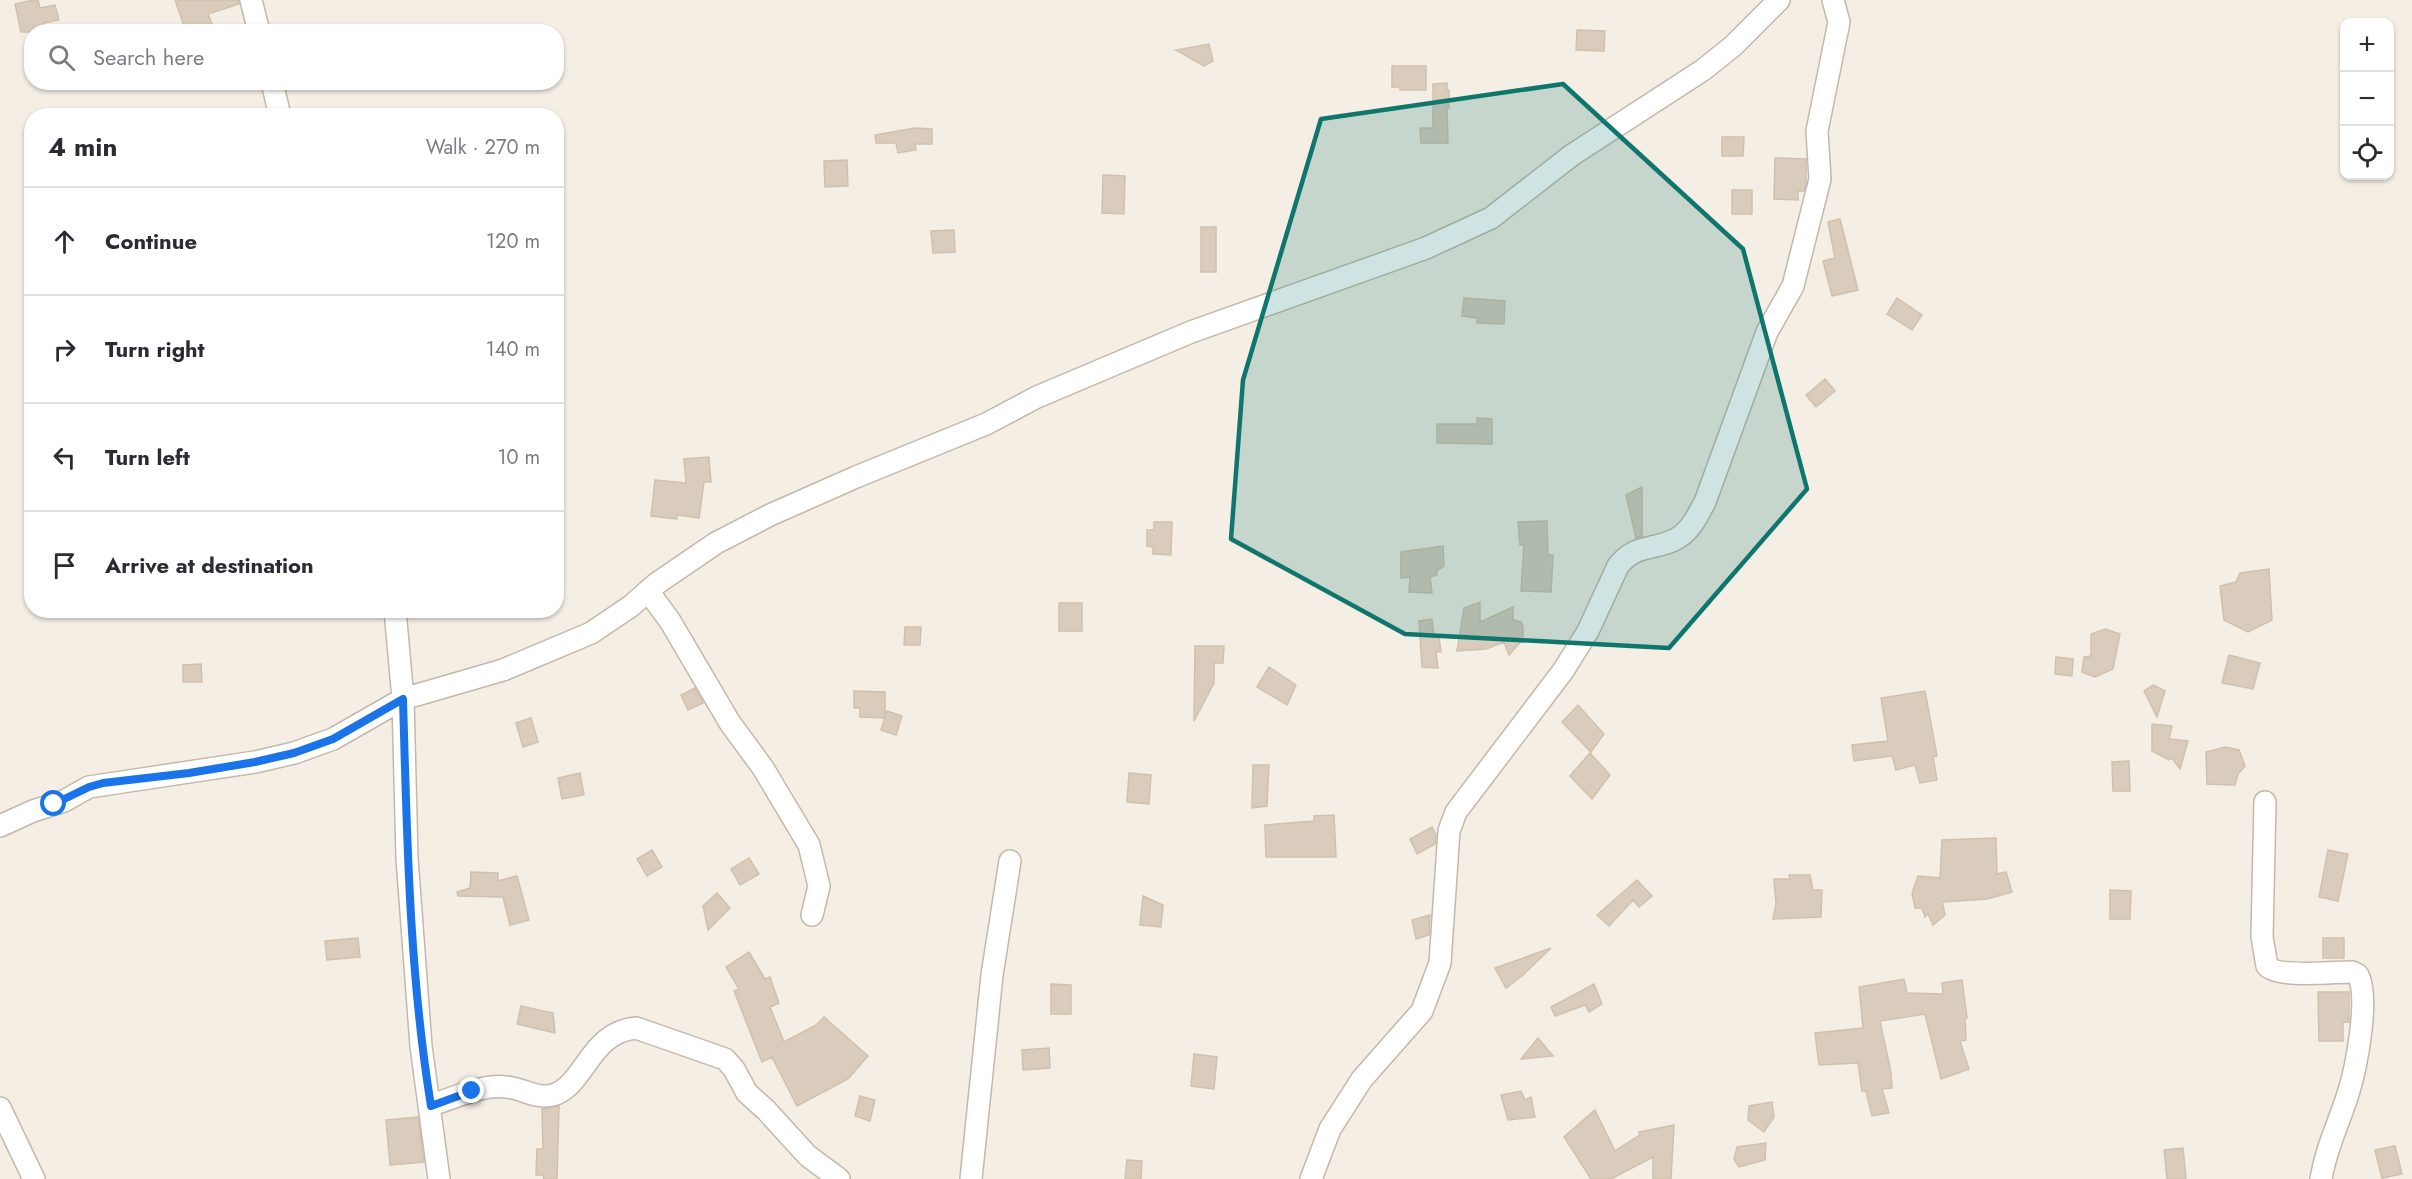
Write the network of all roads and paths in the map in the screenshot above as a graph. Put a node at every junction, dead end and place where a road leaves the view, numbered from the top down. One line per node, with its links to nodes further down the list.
1 (251, 0): 4 (street)
2 (1779, 0): 7 (street)
3 (1833, 0): 20 (street)
4 (257, 24)
5 (274, 90): 6 (street)
6 (278, 108)
7 (648, 591): 9 (street); 13 (street)
8 (396, 618): 9 (street)
9 (403, 699): 11 (street); 14 (street)
10 (2265, 802): 21 (street)
11 (0, 826)
12 (1010, 861): 19 (street)
13 (812, 915)
14 (431, 1106): 17 (street); 18 (street)
15 (0, 1108): 16 (street)
16 (34, 1179)
17 (439, 1179)
18 (839, 1179)
19 (971, 1179)
20 (1311, 1179)
21 (2322, 1179)

